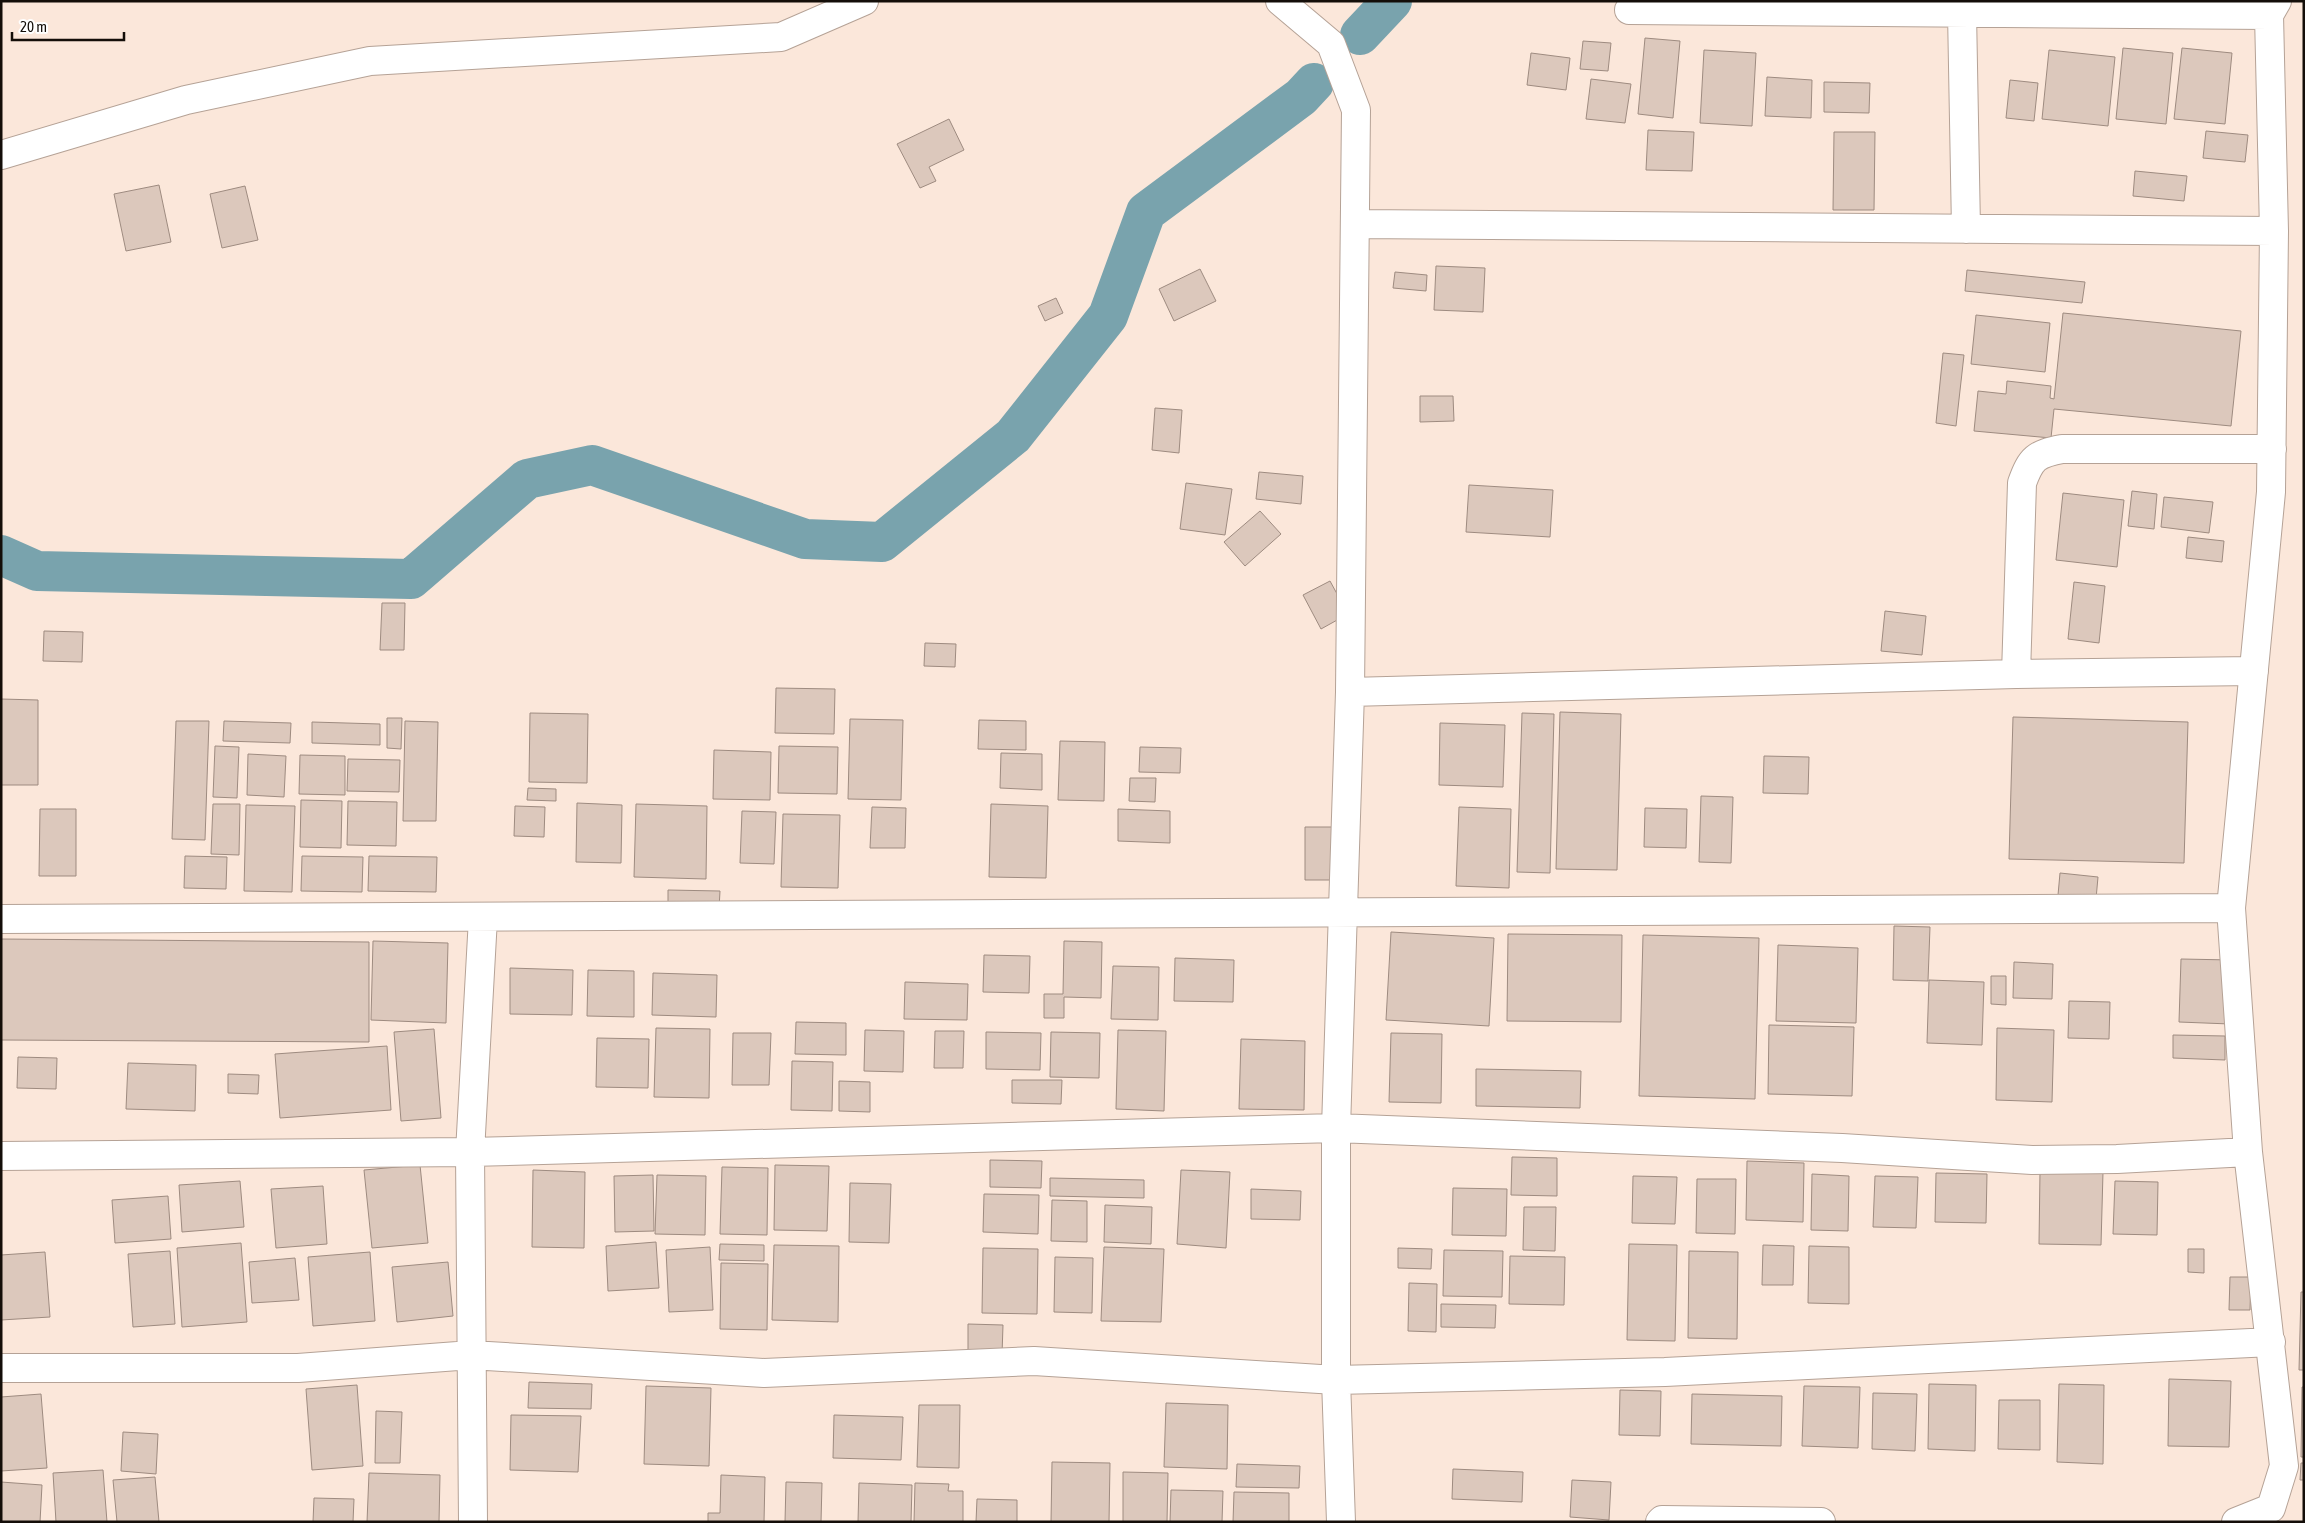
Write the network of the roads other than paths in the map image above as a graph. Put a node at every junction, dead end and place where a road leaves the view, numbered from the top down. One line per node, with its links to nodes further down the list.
1 (864, 1): 6 (street)
2 (1280, 1): 7 (street)
3 (2273, 8): 5 (street); 9 (street)
4 (1629, 10): 5 (street)
5 (1962, 12): 8 (street)
6 (1, 154)
7 (1355, 224): 8 (street); 13 (street)
8 (1966, 229): 9 (street)
9 (2274, 231): 10 (street)
10 (2272, 449): 11 (street); 12 (street)
11 (2254, 671): 12 (street); 14 (street)
12 (2016, 674): 13 (street)
13 (1350, 692): 15 (street)
14 (2231, 908): 15 (street); 20 (street)
15 (1343, 914): 16 (street); 18 (street)
16 (483, 918): 17 (street); 19 (street)
17 (1, 919)
18 (1336, 1128): 19 (street); 20 (street); 25 (street)
19 (470, 1152): 21 (street); 23 (street)
20 (2248, 1152): 22 (street)
21 (1, 1156)
22 (2271, 1342): 25 (street); 30 (street)
23 (472, 1355): 24 (street); 25 (street); 26 (street)
24 (1, 1368)
25 (1336, 1380): 27 (street)
26 (473, 1522)
27 (1341, 1522)
28 (1660, 1522): 29 (street)
29 (1821, 1522)
30 (2236, 1522)

